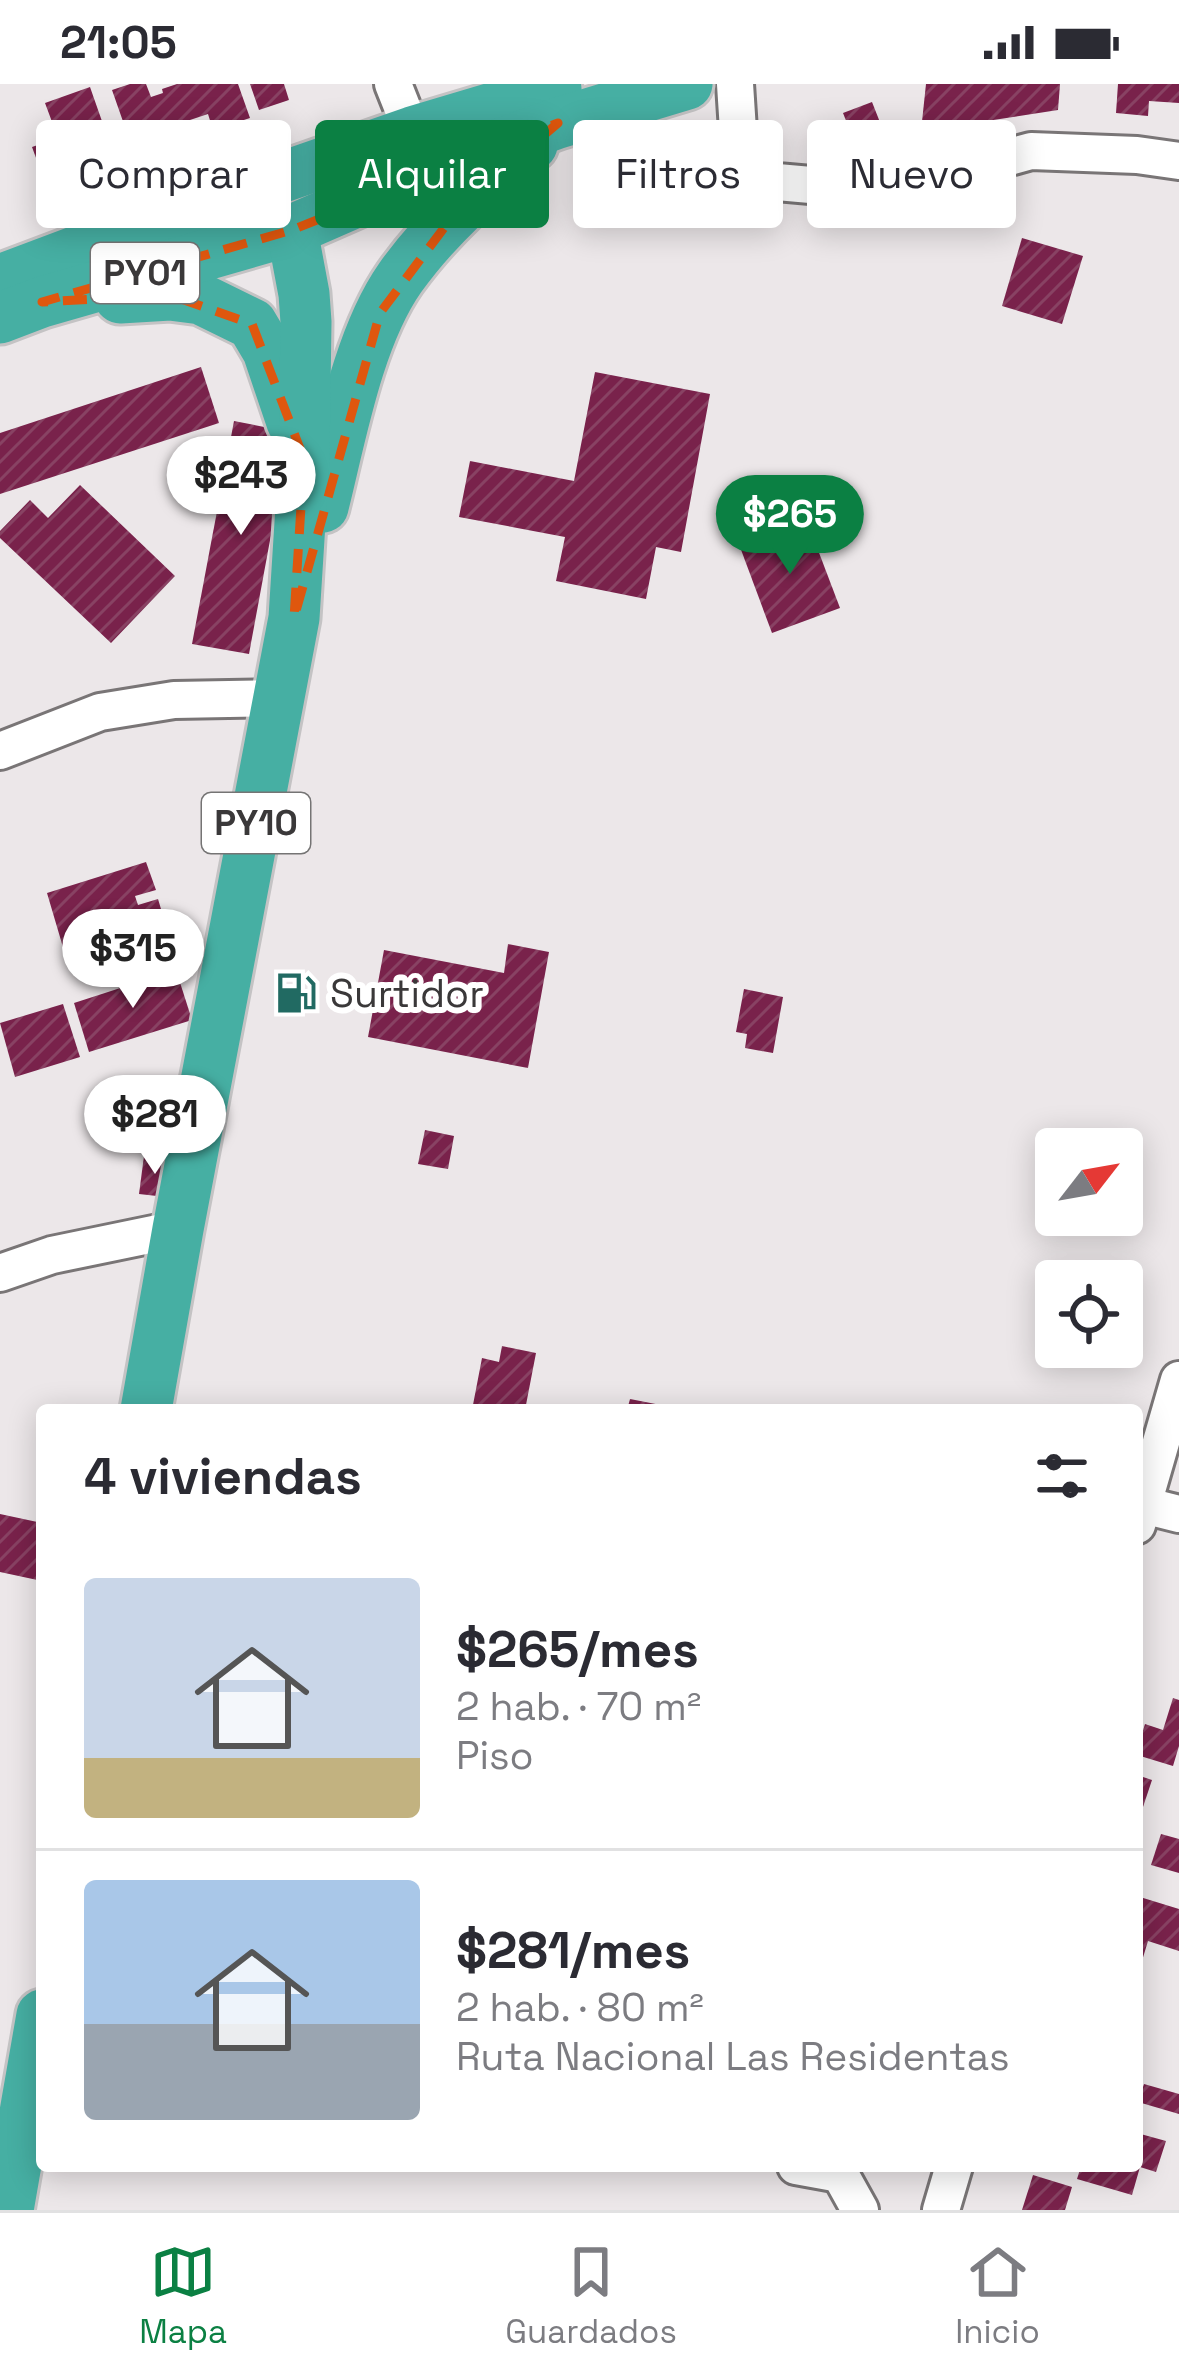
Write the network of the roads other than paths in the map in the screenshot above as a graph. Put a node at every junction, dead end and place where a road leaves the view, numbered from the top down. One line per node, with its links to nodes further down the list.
1 (393, 84): 6 (street)
2 (687, 84): 4 (highway, PY01)
3 (734, 84): 8 (street)
4 (565, 103): 5 (highway, PY01); 11 (highway, PY01); 14 (highway)
5 (468, 116): 7 (highway, PY01); 11 (highway)
6 (407, 120)
7 (454, 120)
8 (1179, 161)
9 (143, 228): 12 (highway, PY01)
10 (258, 228): 11 (highway)
11 (292, 230): 12 (highway, PY01); 13 (highway, PY10)
12 (14, 300): 13 (highway)
13 (304, 459): 14 (highway, PY10)
14 (294, 618): 15 (highway, PY10)
15 (280, 698): 16 (street); 17 (highway, PY10)
16 (0, 751)
17 (178, 1228): 18 (street); 20 (highway, PY10)
18 (0, 1273)
19 (1179, 1380): 21 (street)
20 (147, 1404)
21 (1143, 1505)
22 (1179, 1514): 23 (street)
23 (1143, 1515)
24 (36, 2049): 27 (highway)
25 (829, 2172): 28 (street)
26 (952, 2172): 29 (street)
27 (8, 2210)
28 (860, 2210)
29 (941, 2210)

